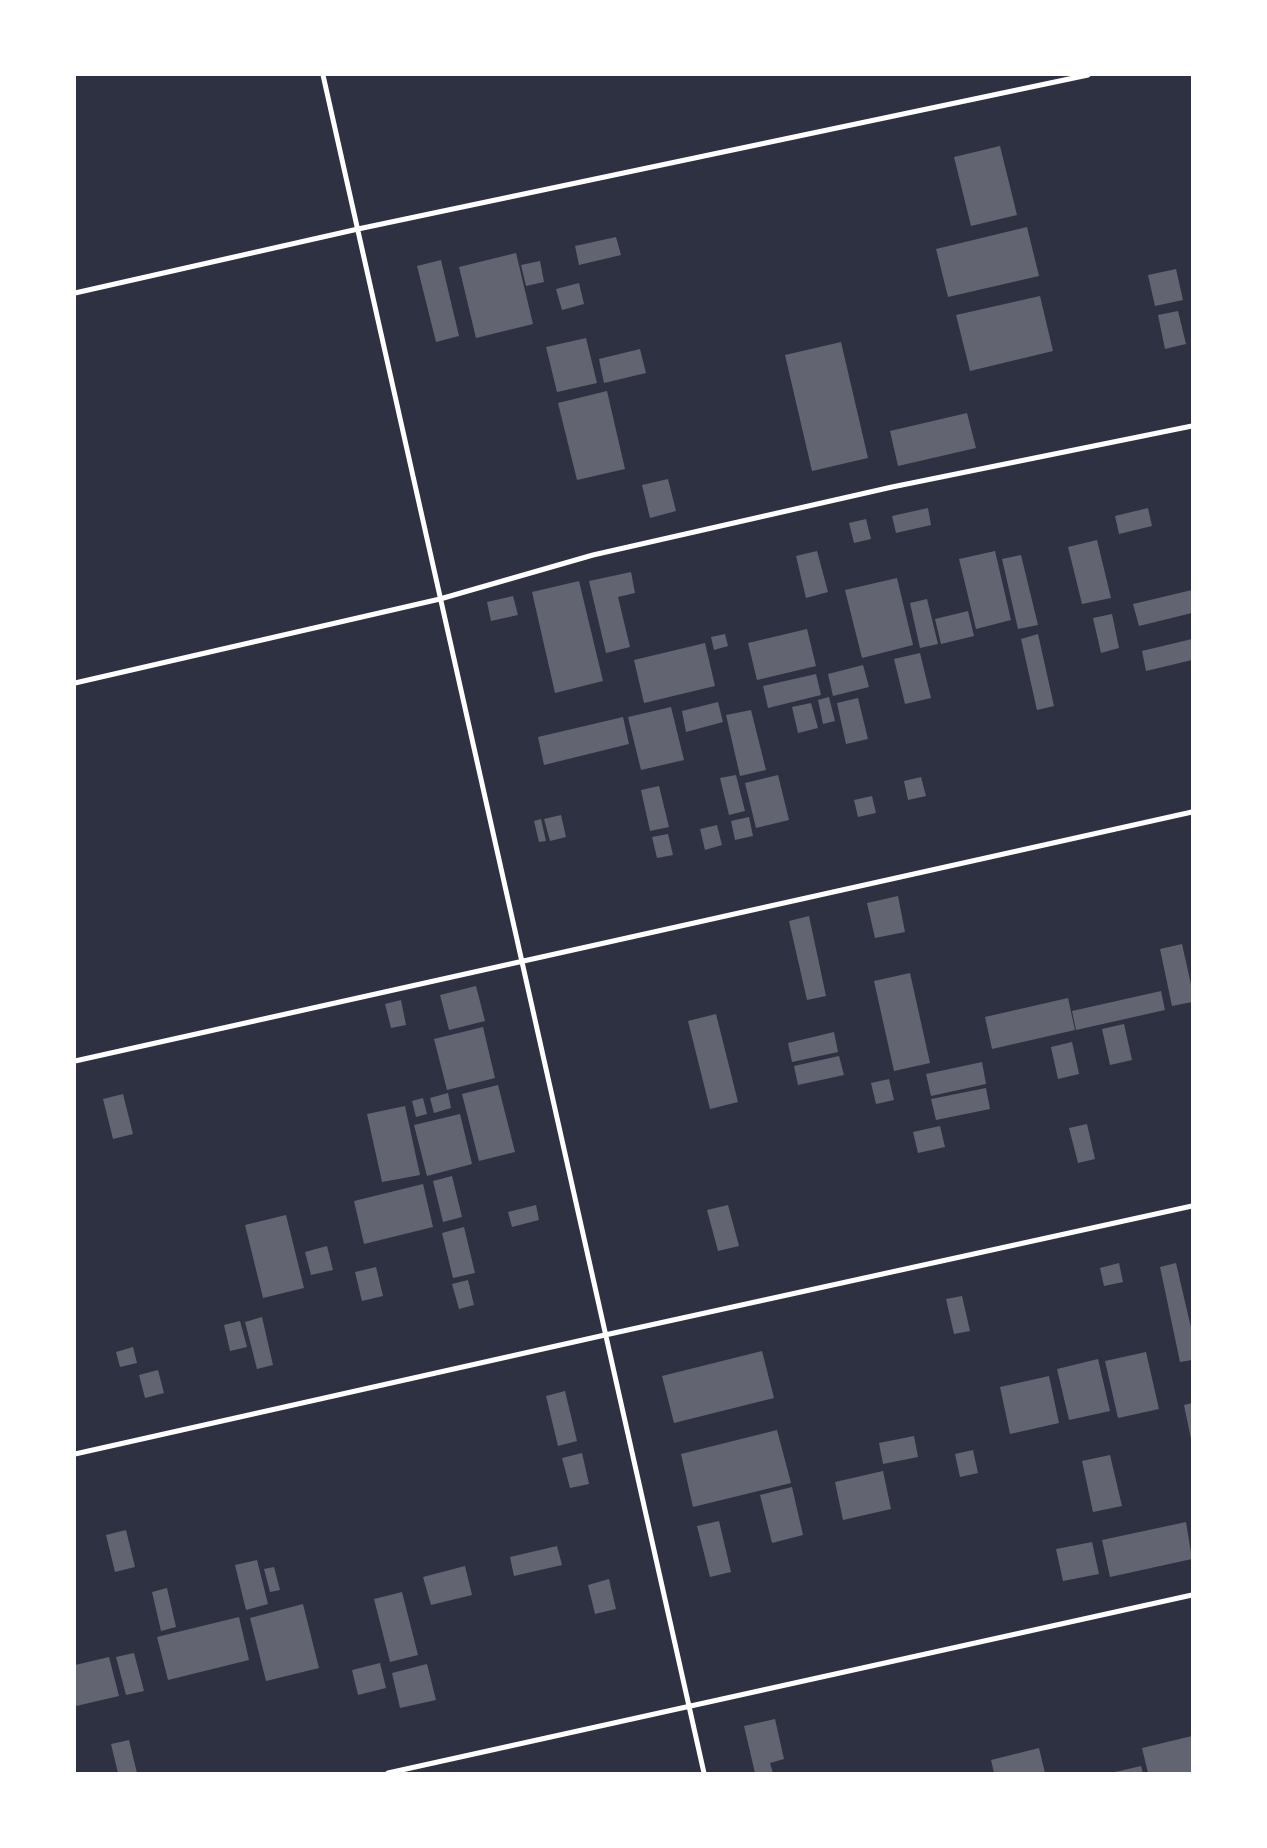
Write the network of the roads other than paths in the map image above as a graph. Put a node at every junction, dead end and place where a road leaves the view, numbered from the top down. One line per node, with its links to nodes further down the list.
1 (323, 75): 3 (street)
2 (1088, 75): 3 (street)
3 (358, 230): 4 (street); 6 (street)
4 (75, 293)
5 (1192, 426): 6 (street)
6 (440, 599): 7 (street); 9 (street)
7 (75, 683)
8 (1192, 812): 9 (street)
9 (522, 961): 10 (street); 12 (street)
10 (75, 1061)
11 (1192, 1206): 12 (street)
12 (605, 1335): 13 (street); 15 (street)
13 (75, 1454)
14 (1192, 1595): 15 (street)
15 (689, 1706): 16 (street); 17 (street)
16 (388, 1773)
17 (704, 1773)

